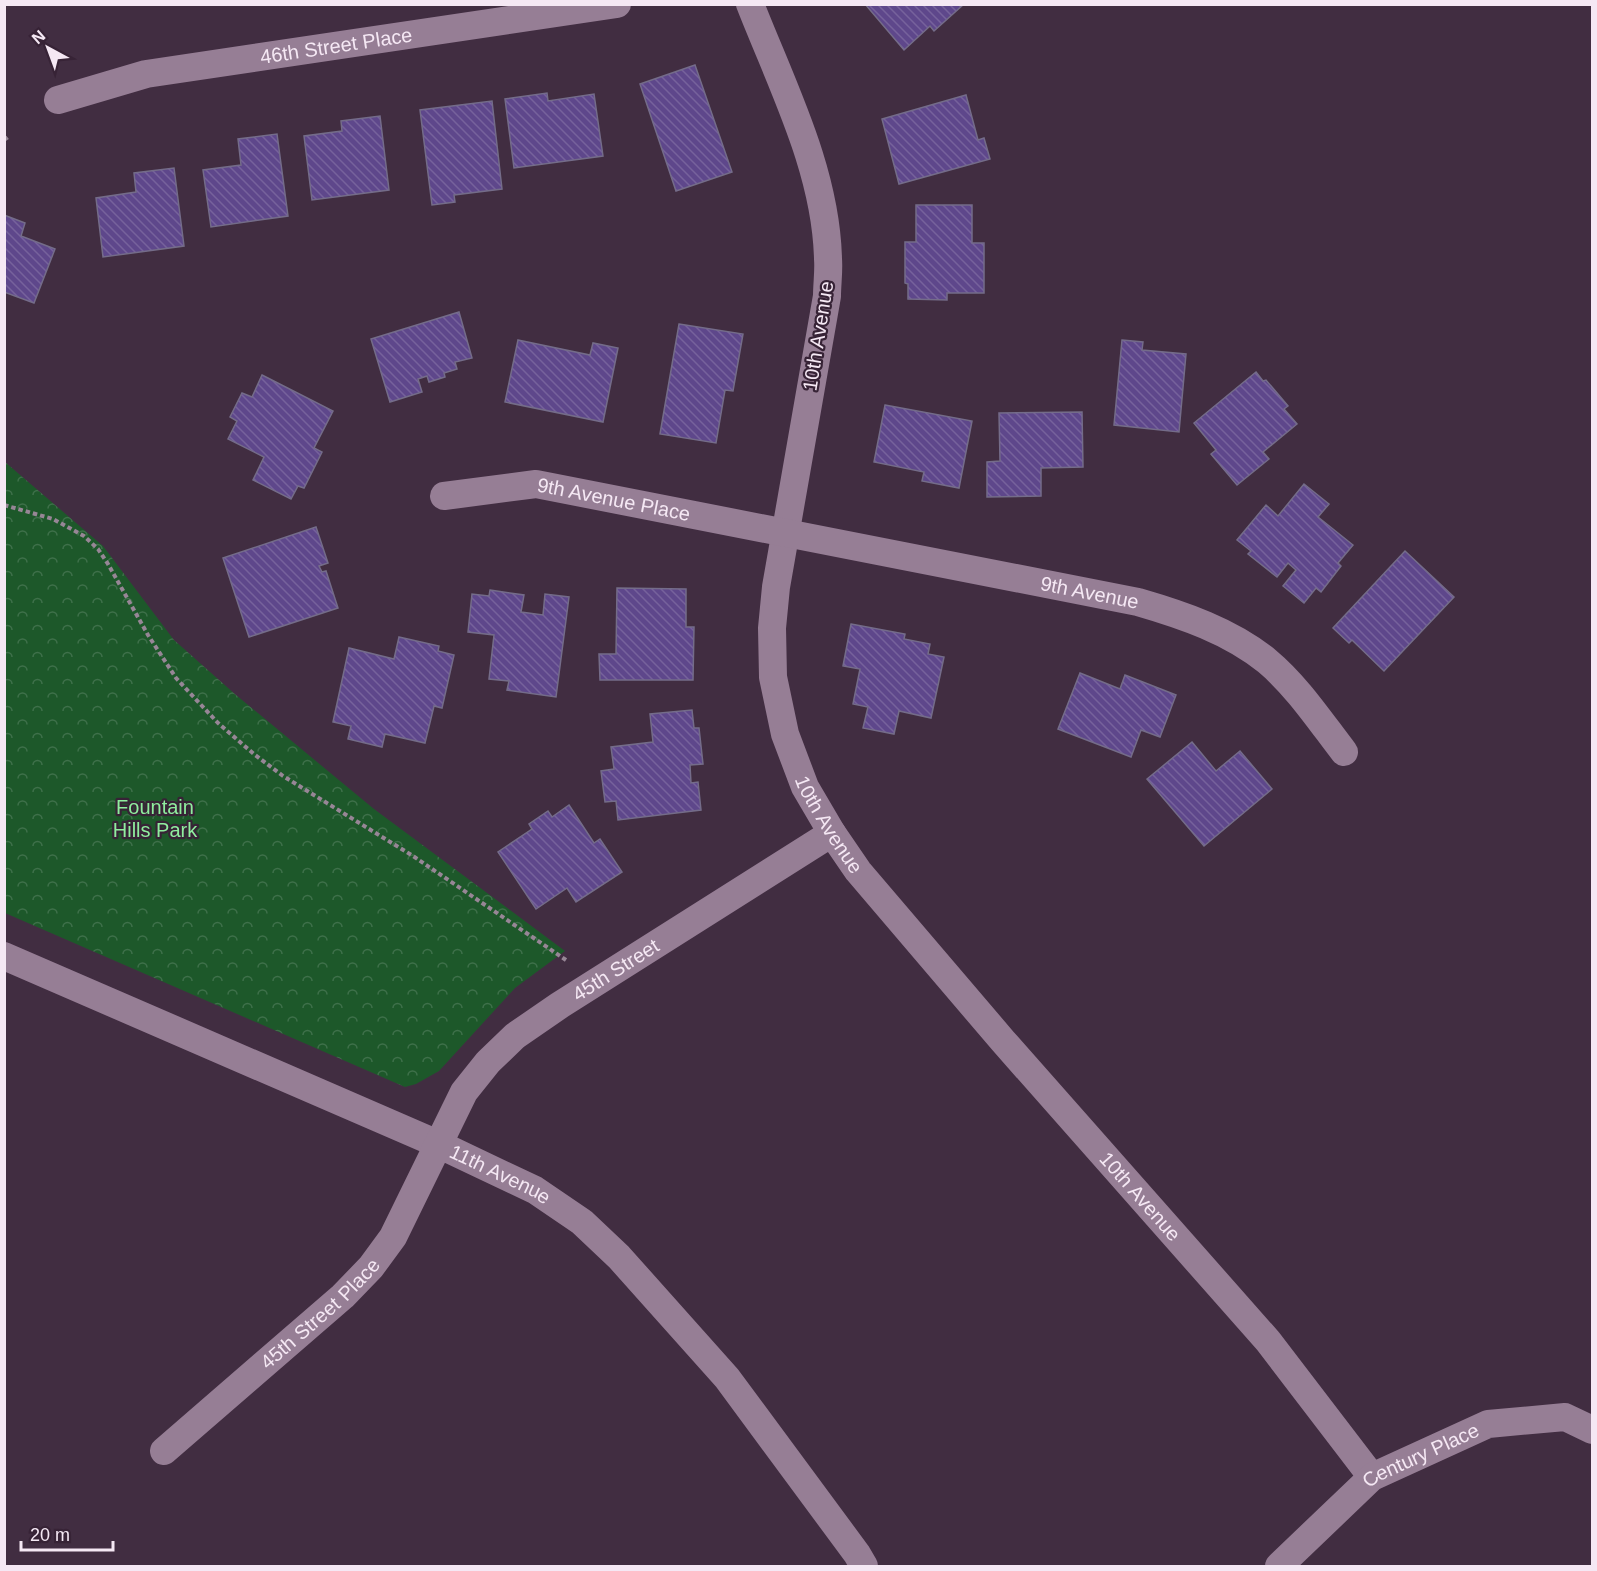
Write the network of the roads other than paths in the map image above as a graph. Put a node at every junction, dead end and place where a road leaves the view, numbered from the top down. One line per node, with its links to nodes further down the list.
1 (617, 4): 3 (street, 46th Street Place)
2 (750, 4): 5 (street, 10th Avenue)
3 (58, 100)
4 (444, 496): 5 (street, 9th Avenue Place)
5 (785, 533): 6 (street, 9th Avenue); 7 (street, 10th Avenue)
6 (1344, 752)
7 (832, 832): 9 (street, 45th Street); 12 (street, 10th Avenue)
8 (4, 956): 9 (street, 11th Avenue)
9 (438, 1144): 11 (street, 45th Street Place); 13 (street, 11th Avenue)
10 (1593, 1430): 12 (street, Century Place)
11 (164, 1451)
12 (1372, 1477): 14 (street, Century Place)
13 (855, 1562)
14 (1279, 1566)

